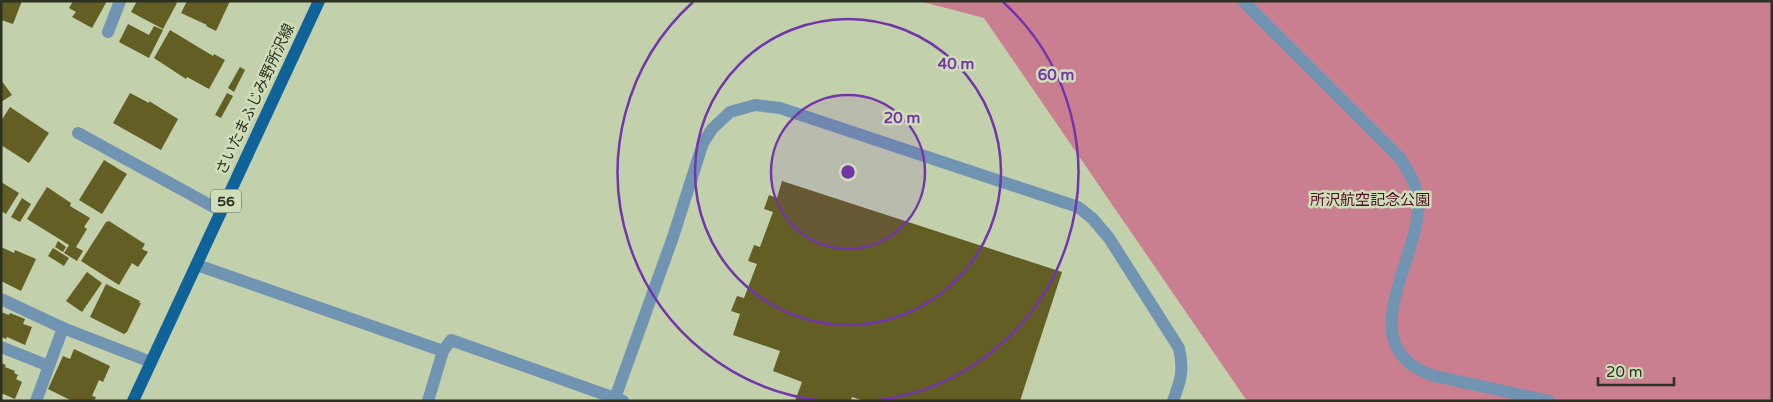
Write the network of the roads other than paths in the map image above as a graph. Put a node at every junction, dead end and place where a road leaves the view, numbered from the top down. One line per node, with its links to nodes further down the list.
1 (120, 1): 4 (street)
2 (318, 1): 6 (main road, さいたまふじみ野所沢線 / 56)
3 (1243, 1): 19 (street)
4 (108, 32)
5 (78, 133): 6 (street)
6 (221, 211): 7 (main road, さいたまふじみ野所沢線 / 56)
7 (196, 265): 11 (street); 12 (main road, さいたまふじみ野所沢線 / 56)
8 (1, 298): 9 (street)
9 (64, 328): 12 (street); 13 (street)
10 (1, 347): 13 (street)
11 (443, 351): 14 (street); 17 (street)
12 (151, 362): 16 (main road, さいたまふじみ野所沢線 / 56)
13 (49, 366): 15 (street)
14 (619, 399): 18 (street)
15 (36, 401)
16 (133, 401)
17 (428, 401)
18 (1173, 401)
19 (1549, 401)

